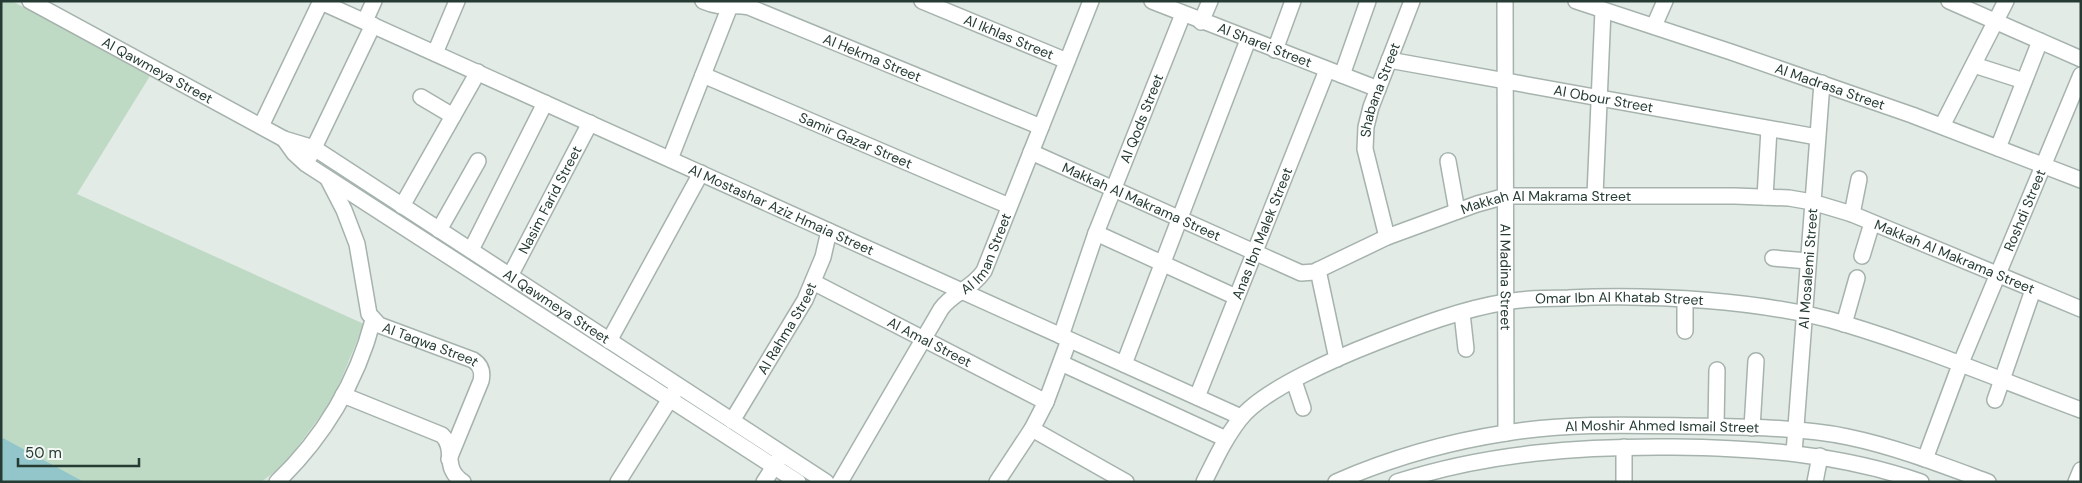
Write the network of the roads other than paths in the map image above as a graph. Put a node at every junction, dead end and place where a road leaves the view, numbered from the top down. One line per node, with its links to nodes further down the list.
1 (30, 1): 47 (street, Al Qawmeya Street)
2 (321, 1): 23 (street, Al Mostashar Aziz Hmaia Street); 47 (street)
3 (374, 1): 23 (street)
4 (457, 1): 28 (street)
5 (703, 1): 18 (street, Al Hekma Street)
6 (922, 1): 31 (street, Al Ikhlas Street)
7 (1091, 1): 31 (street, Al Iman Street)
8 (1152, 1): 20 (street, Al Sharei Street)
9 (1210, 1): 21 (street)
10 (1293, 1): 27 (street)
11 (1368, 1): 36 (street)
12 (1412, 1): 30 (street, Shabana Street)
13 (1505, 1): 39 (street, Al Madina Street)
14 (1576, 1): 19 (street, Al Madrasa Street)
15 (1664, 1): 24 (street)
16 (1949, 1): 22 (street)
17 (2006, 1): 22 (street)
18 (731, 4): 35 (street); 49 (street, Al Hekma Street)
19 (1603, 10): 24 (street, Al Madrasa Street); 43 (street)
20 (1183, 14): 21 (street, Al Sharei Street); 65 (street, Al Qods Street)
21 (1200, 22): 25 (street, Al Sharei Street)
22 (1996, 22): 26 (street); 32 (street)
23 (369, 23): 28 (street, Al Mostashar Aziz Hmaia Street); 53 (street)
24 (1654, 26): 40 (street, Al Madrasa Street)
25 (1248, 40): 27 (street, Al Sharei Street); 74 (street)
26 (2040, 41): 29 (street); 38 (street)
27 (1275, 50): 33 (street, Al Sharei Street)
28 (435, 53): 34 (street, Al Mostashar Aziz Hmaia Street)
29 (2081, 59)
30 (1389, 60): 39 (street, Al Obour Street); 41 (street, Shabana Street)
31 (1067, 61): 49 (street, Al Iman Street)
32 (1974, 64): 38 (street); 48 (street)
33 (1327, 70): 36 (street, Al Sharei Street); 81 (street, Anas Ibn Malek Street)
34 (478, 72): 44 (street, Al Mostashar Aziz Hmaia Street); 45 (street)
35 (703, 75): 56 (street); 71 (street, Samir Gazar Street)
36 (1342, 75): 41 (street, Al Sharei Street)
37 (2081, 75): 60 (street, Roshdi Street)
38 (2024, 81): 54 (street)
39 (1506, 82): 43 (street, Al Obour Street); 67 (street, Al Madina Street)
40 (1822, 83): 48 (street, Al Madrasa Street); 52 (street, Al Mosalemi Street)
41 (1378, 89): 79 (street, Shabana Street)
42 (420, 97): 45 (street)
43 (1600, 98): 50 (street, Al Obour Street); 66 (street)
44 (545, 103): 46 (street, Al Mostashar Aziz Hmaia Street); 80 (street)
45 (453, 116): 70 (street)
46 (590, 123): 56 (street, Al Mostashar Aziz Hmaia Street); 88 (street, Nasim Farid Street)
47 (261, 126): 51 (street, Al Qawmeya Street)
48 (1942, 126): 54 (street, Al Madrasa Street)
49 (1041, 127): 55 (street, Al Iman Street)
50 (1769, 128): 52 (street, Al Obour Street); 68 (street)
51 (284, 138): 53 (street, Al Qawmeya Street); 59 (street, Al Qawmeya Street)
52 (1817, 138): 69 (street, Al Mosalemi Street)
53 (314, 148): 59 (street); 70 (street, Al Qawmeya Street)
54 (1998, 148): 60 (street, Al Madrasa Street)
55 (1031, 152): 65 (street, Makkah Al Makrama Street); 71 (street, Al Iman Street)
56 (670, 159): 61 (street, Al Mostashar Aziz Hmaia Street)
57 (478, 161): 76 (street)
58 (1448, 161): 72 (street)
59 (306, 164): 62 (street, Al Qawmeya Street)
60 (2043, 165): 64 (street, Al Madrasa Street); 87 (street, Roshdi Street)
61 (702, 173): 77 (street, Al Mostashar Aziz Hmaia Street); 104 (street)
62 (327, 178): 99 (street, Al Taqwa Street); 117 (street, Al Qawmeya Street)
63 (1859, 179): 73 (street)
64 (2081, 180)
65 (1113, 189): 74 (street, Makkah Al Makrama Street); 78 (street, Al Qods Street)
66 (1595, 195): 67 (street, Makkah Al Makrama Street); 68 (street, Makkah Al Makrama Street)
67 (1506, 196): 72 (street, Makkah Al Makrama Street); 95 (street, Al Madina Street)
68 (1765, 197): 69 (street, Makkah Al Makrama Street)
69 (1812, 202): 73 (street, Makkah Al Makrama Street); 84 (street, Al Mosalemi Street)
70 (402, 206): 76 (street, Al Qawmeya Street)
71 (1009, 206): 92 (street, Al Iman Street)
72 (1457, 212): 79 (street, Makkah Al Makrama Street)
73 (1852, 214): 75 (street, Makkah Al Makrama Street)
74 (1180, 219): 81 (street, Makkah Al Makrama Street); 85 (street)
75 (1872, 223): 82 (street); 87 (street, Makkah Al Makrama Street)
76 (439, 230): 80 (street, Al Qawmeya Street)
77 (829, 231): 90 (street, Al Rahma Street); 92 (street, Al Mostashar Aziz Hmaia Street)
78 (1096, 233): 85 (street); 102 (street, Al Qods Street)
79 (1387, 237): 86 (street, Makkah Al Makrama Street)
80 (470, 250): 88 (street, Al Qawmeya Street)
81 (1254, 253): 86 (street, Makkah Al Makrama Street); 93 (street, Anas Ibn Malek Street)
82 (1862, 256)
83 (1773, 258): 84 (street)
84 (1808, 261): 98 (street, Al Mosalemi Street)
85 (1163, 263): 93 (street); 109 (street)
86 (1318, 270): 106 (street)
87 (1997, 275): 91 (street, Makkah Al Makrama Street); 110 (street, Roshdi Street)
88 (510, 276): 104 (street, Al Qawmeya Street)
89 (1857, 278): 100 (street)
90 (814, 282): 103 (street, Al Amal Street); 123 (street, Al Rahma Street)
91 (2033, 290): 96 (street, Makkah Al Makrama Street); 112 (street)
92 (964, 291): 102 (street, Al Mostashar Aziz Hmaia Street); 103 (street, Al Iman Street)
93 (1236, 297): 116 (street, Anas Ibn Malek Street)
94 (1685, 300): 95 (street, Omar Ibn Al Khatab Street); 98 (street, Omar Ibn Al Khatab Street); 101 (street)
95 (1506, 302): 97 (street, Omar Ibn Al Khatab Street); 128 (street, Al Madina Street)
96 (2081, 308)
97 (1462, 312): 105 (street); 106 (street, Omar Ibn Al Khatab Street)
98 (1804, 314): 100 (street, Omar Ibn Al Khatab Street); 127 (street, Al Mosalemi Street)
99 (373, 320): 115 (street); 133 (street, Al Taqwa Street)
100 (1844, 324): 110 (street, Omar Ibn Al Khatab Street)
101 (1685, 331)
102 (1065, 338): 107 (street, Al Qods Street); 109 (street, Al Mostashar Aziz Hmaia Street)
103 (925, 339): 119 (street, Al Amal Street); 143 (street, Al Iman Street)
104 (609, 341): 114 (street, Al Qawmeya Street)
105 (1466, 349)
106 (1336, 359): 113 (street, Omar Ibn Al Khatab Street)
107 (1061, 362): 119 (street, Al Qods Street); 129 (street)
108 (1756, 362): 125 (street)
109 (1124, 364): 116 (street, Al Mostashar Aziz Hmaia Street)
110 (1960, 365): 112 (street, Omar Ibn Al Khatab Street); 135 (street, Roshdi Street)
111 (1717, 370): 124 (street)
112 (2001, 380): 118 (street); 121 (street, Omar Ibn Al Khatab Street)
113 (1294, 381): 120 (street); 122 (street, Omar Ibn Al Khatab Street)
114 (678, 386): 117 (street); 123 (street, Al Qawmeya Street)
115 (343, 395): 133 (street); 137 (street)
116 (1197, 397): 122 (street, Al Mostashar Aziz Hmaia Street)
117 (670, 399): 134 (street, Al Qawmeya Street); 139 (street)
118 (1994, 400)
119 (1046, 402): 126 (street, Al Qods Street)
120 (1303, 408)
121 (2081, 410)
122 (1241, 417): 129 (street, Omar Ibn Al Khatab Street)
123 (732, 421): 134 (street, Al Qawmeya Street)
124 (1716, 426): 125 (street, Al Moshir Ahmed Ismail Street); 128 (street, Al Moshir Ahmed Ismail Street)
125 (1752, 428): 127 (street, Al Moshir Ahmed Ismail Street)
126 (1032, 429): 144 (street, Al Qods Street); 145 (street)
127 (1796, 431): 131 (street, Al Mosalemi Street); 135 (street, Al Moshir Ahmed Ismail Street)
128 (1506, 433): 147 (street, Al Moshir Ahmed Ismail Street)
129 (1226, 439): 146 (street, Omar Ibn Al Khatab Street)
130 (1624, 446): 131 (street, Al Moshir Ahmed Ismail Street); 148 (street, Al Moshir Ahmed Ismail Street); 149 (street)
131 (1794, 453): 132 (street, Al Moshir Ahmed Ismail Street)
132 (1820, 456): 150 (street); 151 (street, Al Moshir Ahmed Ismail Street)
133 (449, 459): 138 (street)
134 (778, 460): 140 (street); 141 (street, Al Qawmeya Street); 142 (street, Al Qawmeya Street)
135 (1931, 461): 152 (street, Roshdi Street); 153 (street, Al Moshir Ahmed Ismail Street)
136 (2081, 470): 154 (street)
137 (277, 482)
138 (463, 482)
139 (618, 482)
140 (764, 482)
141 (798, 482)
142 (826, 482)
143 (840, 482)
144 (997, 482)
145 (1126, 482)
146 (1204, 482)
147 (1336, 482)
148 (1397, 482)
149 (1624, 482)
150 (1815, 482)
151 (1921, 482)
152 (1930, 482)
153 (1988, 482)
154 (2076, 482)

